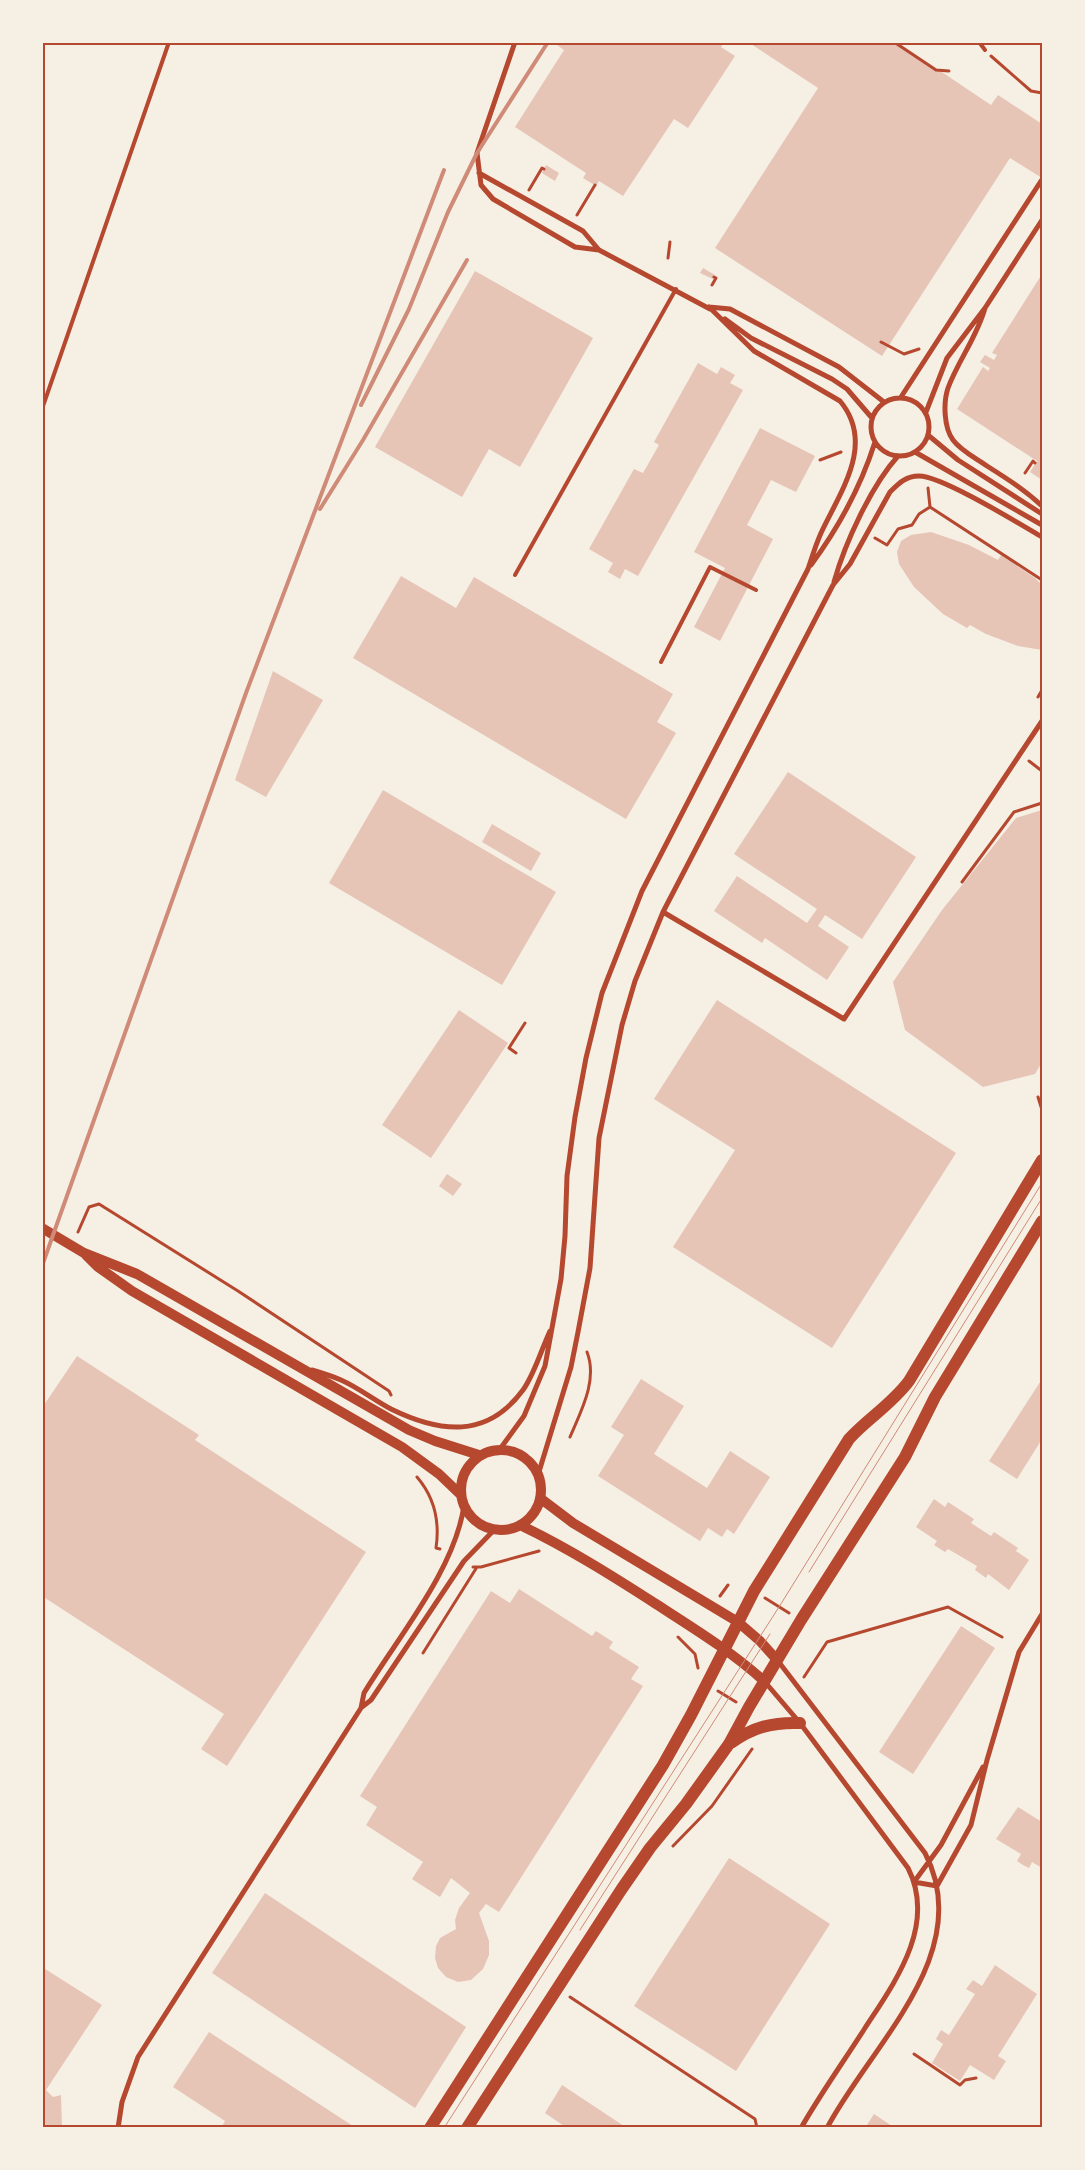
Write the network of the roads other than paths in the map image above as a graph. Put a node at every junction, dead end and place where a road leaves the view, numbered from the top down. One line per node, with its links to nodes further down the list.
1 (169, 42): 14 (lane)
2 (515, 42): 5 (street)
3 (979, 42): 4 (lane)
4 (985, 50)
5 (479, 173): 8 (street); 8 (street)
6 (1041, 181): 12 (street)
7 (1042, 220): 11 (street)
8 (599, 250): 9 (street)
9 (676, 289): 10 (street); 26 (lane)
10 (709, 308): 13 (street); 16 (street); 25 (street)
11 (985, 308): 15 (street); 21 (street)
12 (901, 397): 13 (street); 15 (street)
13 (884, 402): 16 (street)
14 (42, 409)
15 (926, 412): 17 (street)
16 (872, 418): 18 (street)
17 (928, 435): 19 (street); 22 (street)
18 (875, 442): 20 (street); 25 (street)
19 (915, 452): 20 (street); 23 (street)
20 (898, 456): 27 (street)
21 (1042, 506)
22 (1042, 514)
23 (1042, 525)
24 (1042, 537): 27 (street)
25 (808, 569): 36 (street)
26 (515, 575)
27 (833, 585): 31 (street)
28 (756, 590): 29 (lane)
29 (661, 662)
30 (1042, 721): 31 (street)
31 (663, 912): 40 (street)
32 (1042, 1160): 47 (main road)
33 (1042, 1221): 49 (main road)
34 (42, 1228): 35 (main road)
35 (84, 1253): 37 (main road); 41 (main road)
36 (553, 1324): 37 (street); 38 (street)
37 (297, 1365): 39 (main road)
38 (500, 1449): 39 (main road); 40 (main road)
39 (479, 1456): 41 (main road)
40 (538, 1475): 42 (main road)
41 (461, 1495): 43 (main road)
42 (540, 1498): 44 (main road); 47 (main road)
43 (464, 1506): 45 (main road); 51 (street)
44 (520, 1525): 45 (main road); 48 (main road)
45 (495, 1529): 51 (street)
46 (1042, 1614): 54 (street)
47 (738, 1622): 48 (main road); 49 (main road)
48 (724, 1648): 50 (main road); 59 (main road)
49 (777, 1660): 50 (main road); 55 (street)
50 (764, 1681): 52 (street); 53 (main road)
51 (361, 1708): 58 (street)
52 (800, 1723): 53 (main road); 56 (street)
53 (729, 1744): 60 (main road)
54 (987, 1760): 55 (street); 57 (street)
55 (929, 1861): 56 (street); 57 (street)
56 (914, 1882): 57 (street); 61 (street)
57 (937, 1886): 62 (street)
58 (118, 2128)
59 (430, 2128)
60 (467, 2128)
61 (801, 2128)
62 (827, 2128)

